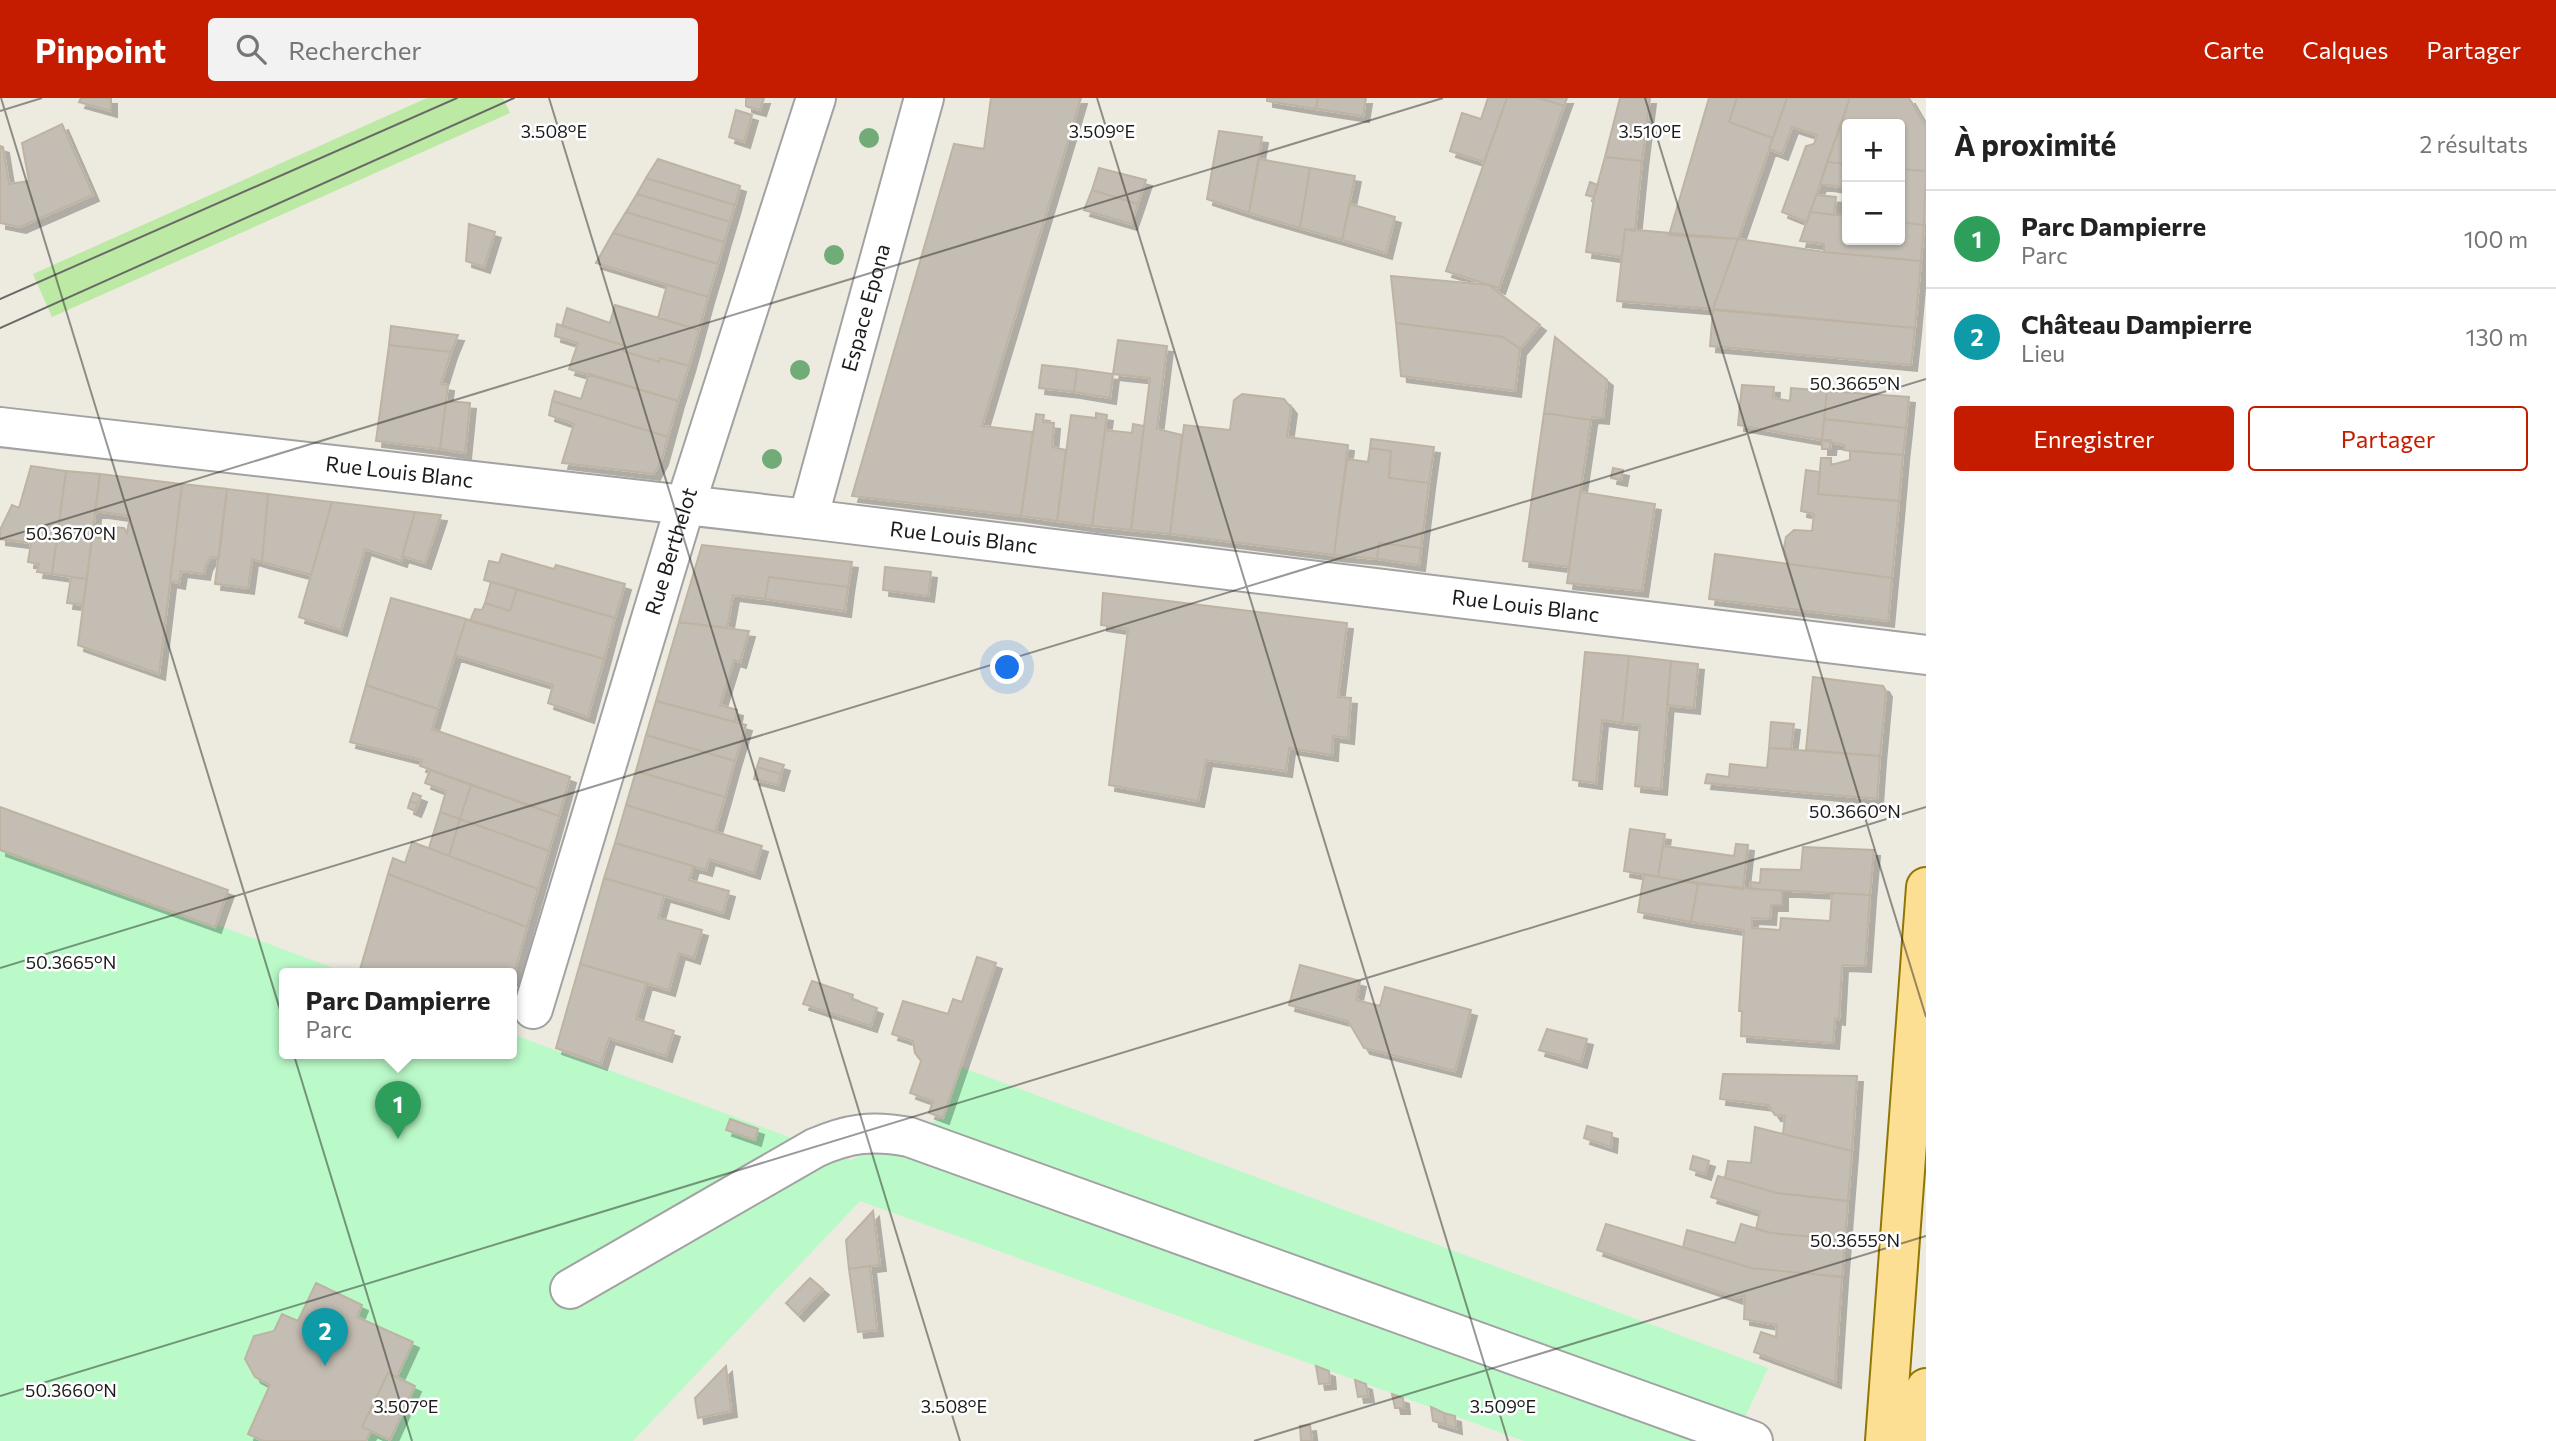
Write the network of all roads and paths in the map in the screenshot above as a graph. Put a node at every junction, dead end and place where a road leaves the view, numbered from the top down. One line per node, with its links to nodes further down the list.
1 (817, 98): 4 (street, Rue Berthelot)
2 (924, 98): 5 (street, Espace Epona)
3 (0, 427): 4 (street, Rue Louis Blanc)
4 (685, 506): 5 (street, Rue Louis Blanc); 8 (street, Rue Berthelot)
5 (808, 519): 6 (street, Rue Louis Blanc)
6 (1926, 655)
7 (1926, 887): 9 (main road)
8 (533, 1009)
9 (1916, 1174): 13 (main road)
10 (570, 1289): 12 (street)
11 (1926, 1388): 14 (main road)
12 (1753, 1441)
13 (1885, 1441)
14 (1922, 1441)

